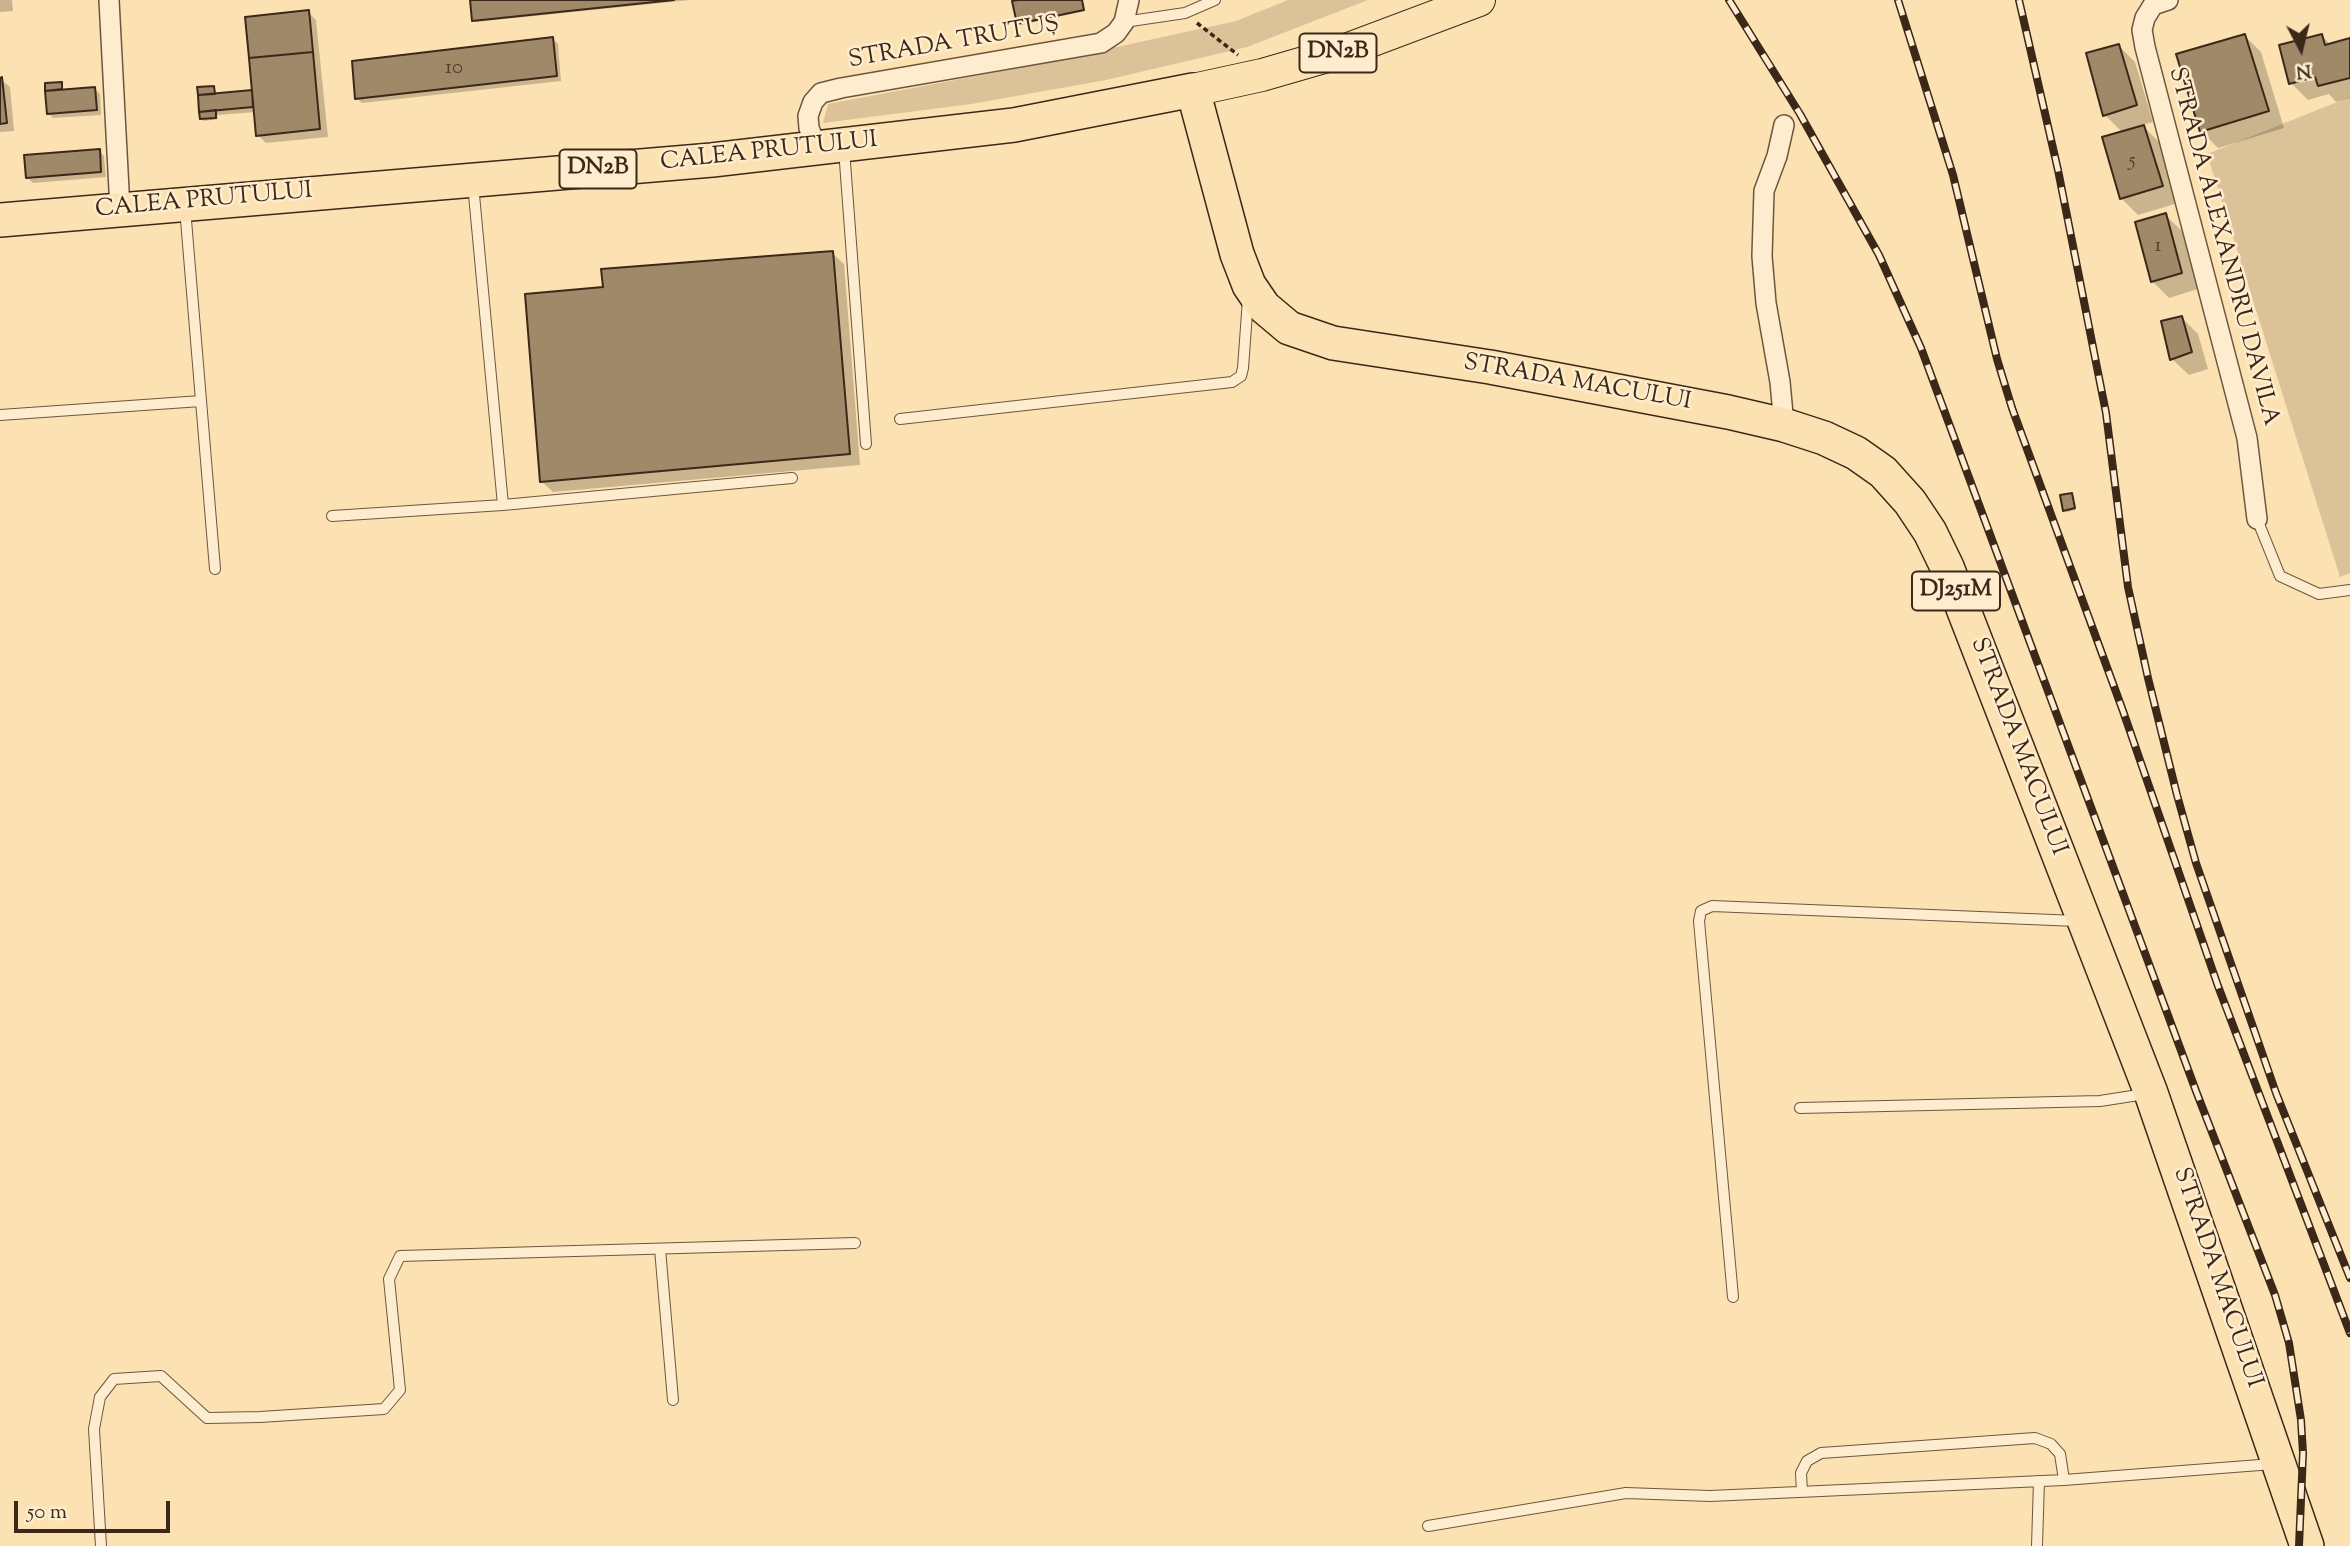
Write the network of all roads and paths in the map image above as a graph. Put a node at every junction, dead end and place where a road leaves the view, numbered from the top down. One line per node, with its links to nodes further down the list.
1 (109, 0): 15 (street)
2 (1129, 0): 8 (street)
3 (1179, 0): 7 (lane)
4 (1214, 0): 7 (lane)
5 (1479, 0): 9 (main road, CALEA PRUTULUI / DN2B)
6 (2168, 0): 26 (street, STRADA ALEXANDRU DAVILA)
7 (1185, 13): 8 (lane); 9 (path)
8 (1124, 22): 12 (street, STRADA TRUTUȘ)
9 (1262, 75): 10 (main road, CALEA PRUTULUI / DN2B)
10 (1193, 90): 12 (highway, CALEA PRUTULUI / DN2B); 17 (highway, STRADA MACULUI / DJ251M)
11 (1784, 125): 21 (street)
12 (830, 147): 13 (highway, CALEA PRUTULUI / DN2B); 22 (lane)
13 (472, 180): 14 (highway, CALEA PRUTULUI / DN2B); 24 (lane)
14 (185, 204): 15 (highway, CALEA PRUTULUI / DN2B); 18 (lane)
15 (120, 209): 16 (highway, CALEA PRUTULUI / DN2B)
16 (0, 220)
17 (1249, 285): 20 (lane); 21 (highway, STRADA MACULUI / DJ251M)
18 (201, 401): 19 (lane); 27 (lane)
19 (0, 415)
20 (900, 419)
21 (1784, 425): 29 (highway, STRADA MACULUI / DJ251M)
22 (866, 444)
23 (792, 478): 24 (lane)
24 (503, 505): 25 (lane)
25 (332, 516)
26 (2258, 519): 28 (lane)
27 (215, 569)
28 (2350, 590)
29 (2085, 922): 30 (highway, STRADA MACULUI / DJ251M); 34 (lane)
30 (2151, 1093): 31 (lane); 36 (highway, STRADA MACULUI / DJ251M)
31 (1800, 1108)
32 (855, 1243): 33 (lane)
33 (660, 1249): 35 (lane); 41 (lane)
34 (1733, 1297)
35 (673, 1400)
36 (2277, 1463): 37 (lane); 43 (highway, STRADA MACULUI / DJ251M)
37 (2064, 1480): 38 (lane); 39 (lane)
38 (2039, 1481): 39 (lane); 42 (lane)
39 (1802, 1492): 40 (lane)
40 (1428, 1526)
41 (101, 1546)
42 (2037, 1546)
43 (2307, 1546)

